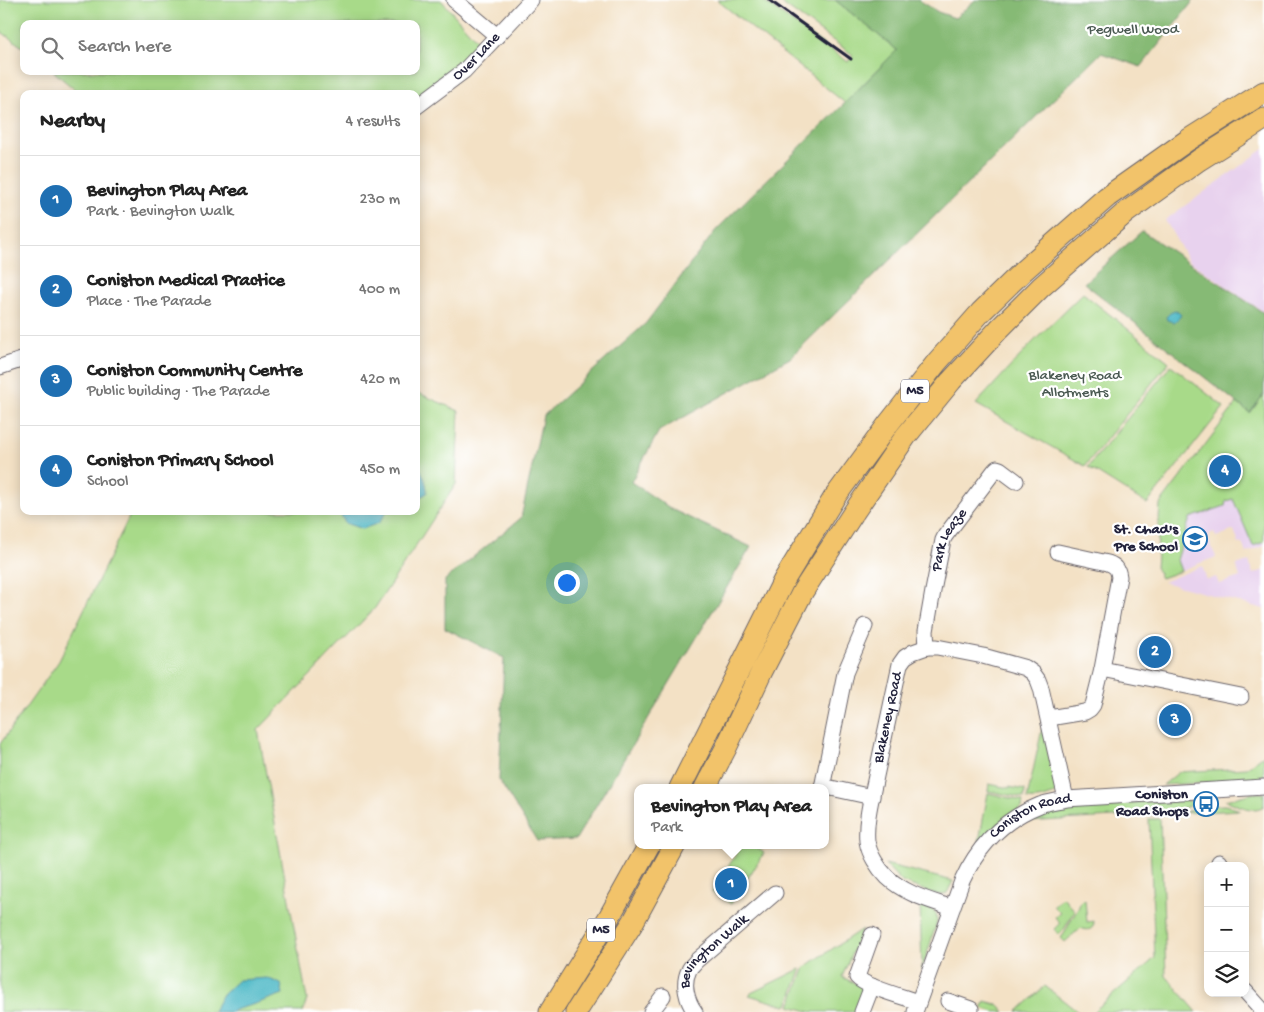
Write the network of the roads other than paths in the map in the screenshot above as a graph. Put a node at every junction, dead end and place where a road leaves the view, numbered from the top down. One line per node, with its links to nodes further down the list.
1 (454, 0): 3 (street)
2 (530, 0): 3 (street, Over Lane)
3 (497, 36): 5 (street, Over Lane)
4 (1264, 92): 16 (highway, M5)
5 (420, 104)
6 (1264, 118): 17 (highway, M5)
7 (20, 360): 8 (street)
8 (0, 367)
9 (1016, 481): 12 (street, Park Leaze)
10 (1058, 552): 13 (street)
11 (860, 630): 18 (street)
12 (927, 647): 15 (street, Blakeney Road); 21 (street, Blakeney Road)
13 (1102, 669): 14 (street); 15 (street)
14 (1241, 697)
15 (1049, 718): 22 (street, Blakeney Road)
16 (682, 784)
17 (708, 784)
18 (823, 784)
19 (1264, 787): 22 (street, Coniston Road)
20 (829, 788): 21 (street)
21 (872, 797): 26 (street, Blakeney Road)
22 (1066, 799): 26 (street, Coniston Road)
23 (647, 849): 33 (highway, M5)
24 (673, 849): 34 (highway, M5)
25 (767, 895): 35 (street, Bevington Walk)
26 (952, 908): 31 (street, Coniston Road)
27 (872, 935): 28 (street)
28 (872, 986): 31 (street); 36 (street)
29 (1249, 995): 37 (street)
30 (948, 1001): 32 (street)
31 (916, 1007)
32 (971, 1009)
33 (550, 1012)
34 (576, 1012)
35 (695, 1012)
36 (862, 1012)
37 (1264, 1012)

